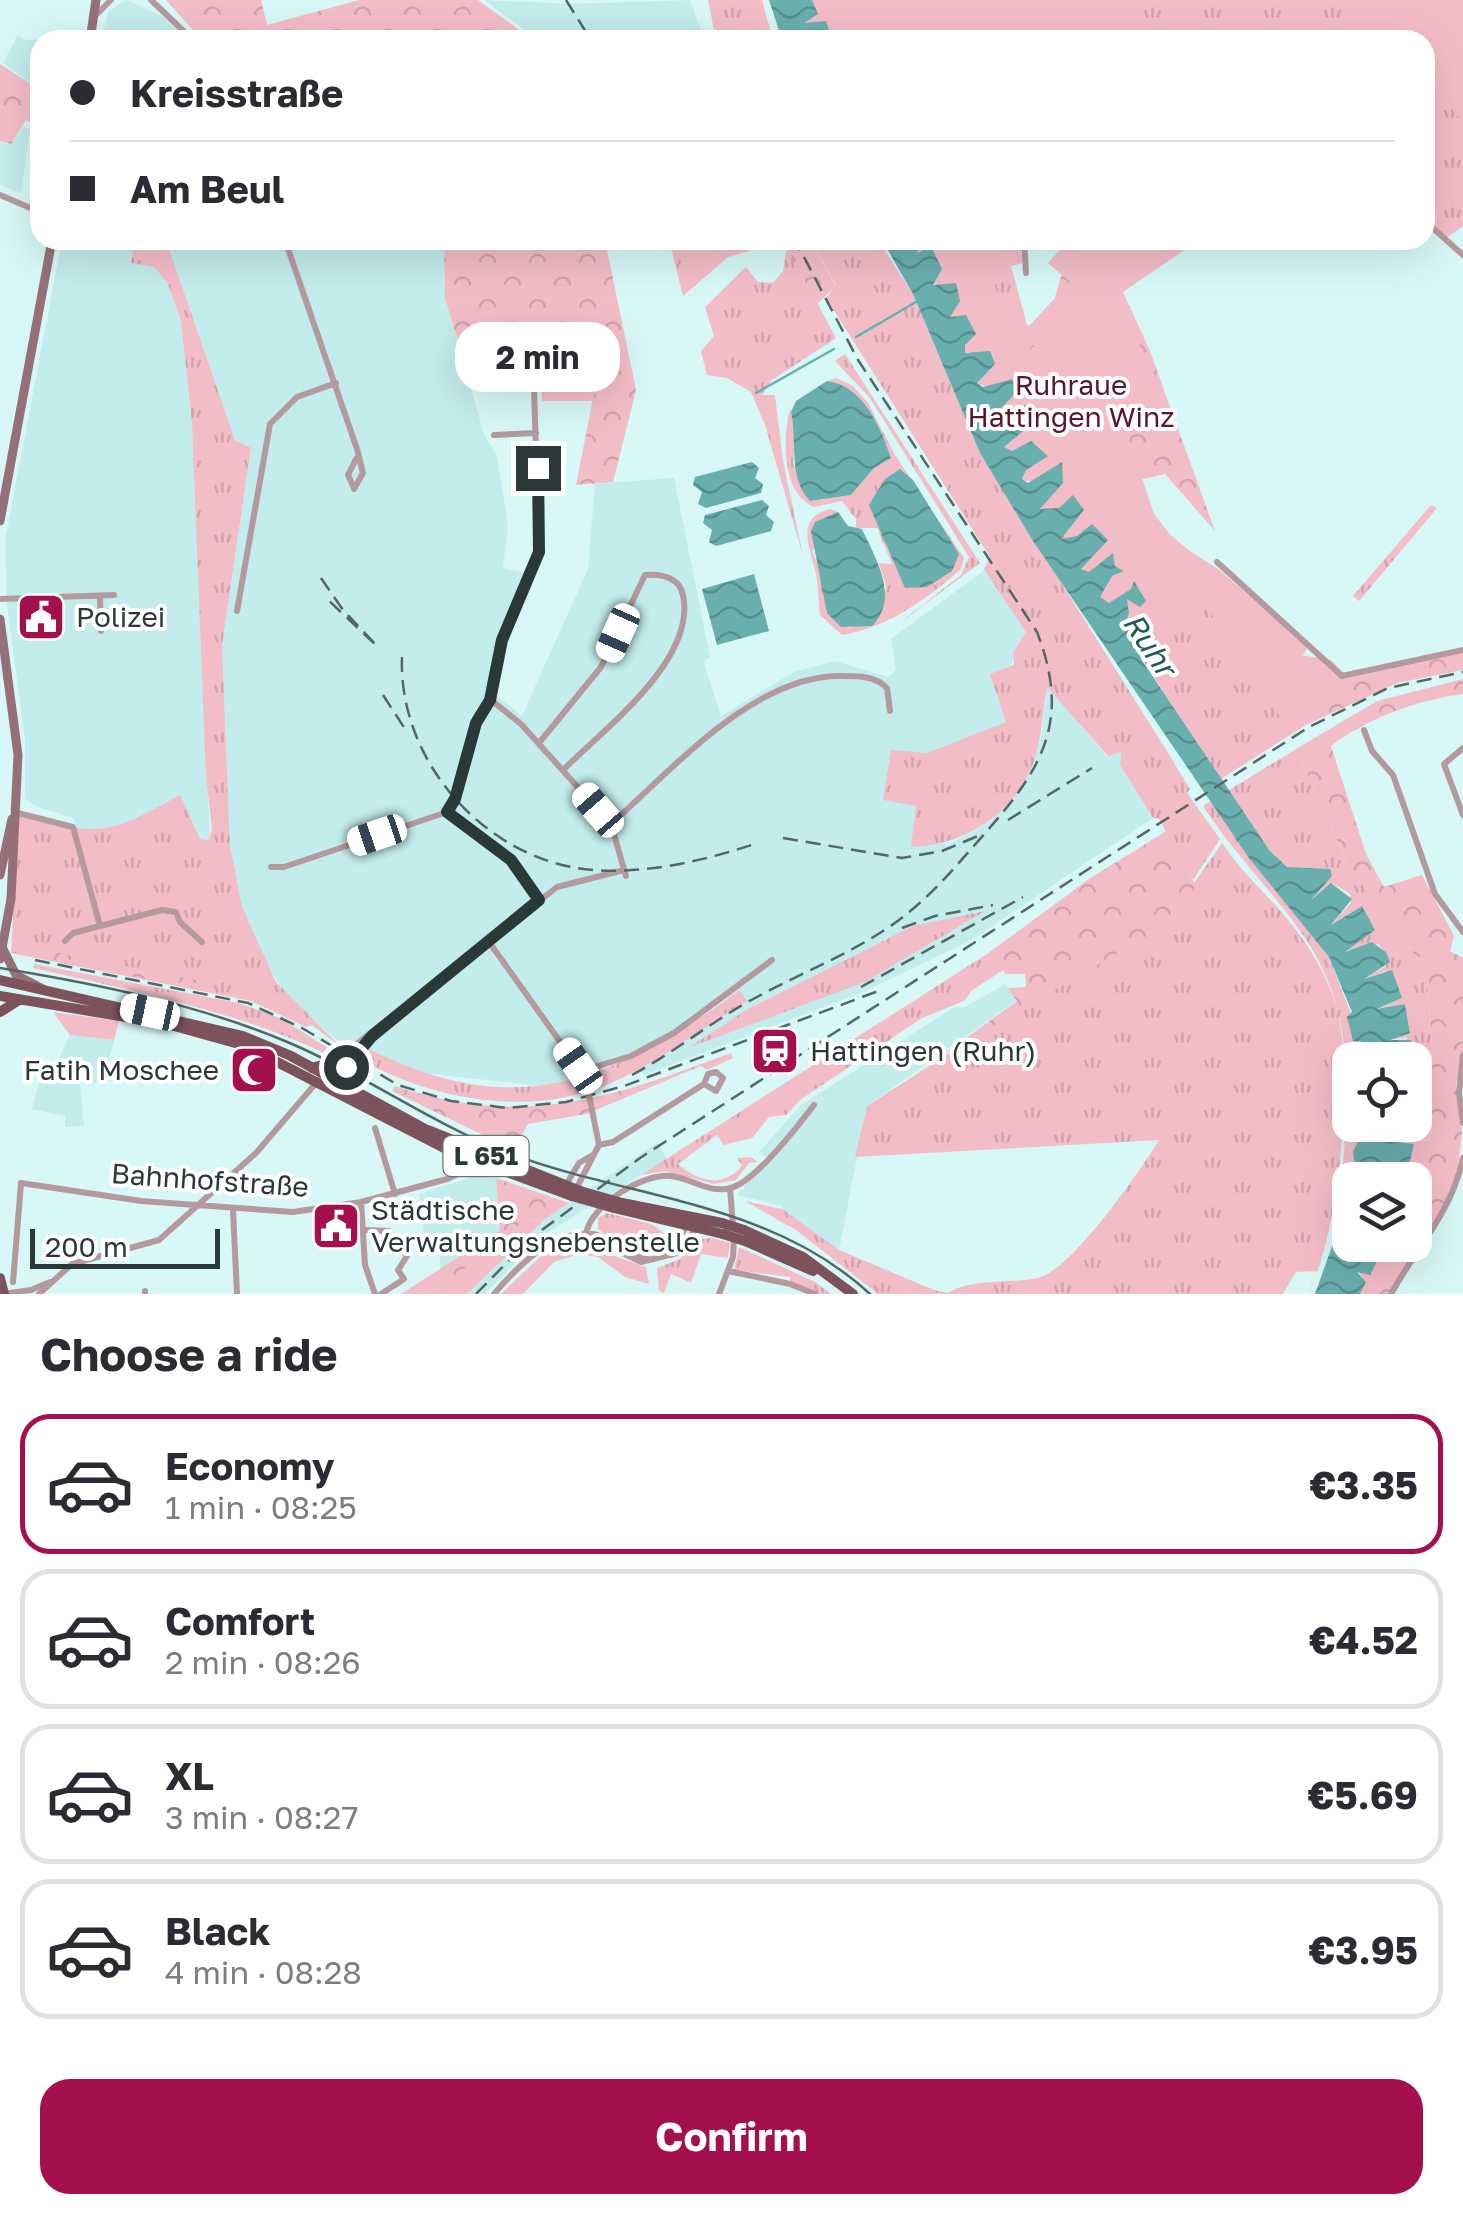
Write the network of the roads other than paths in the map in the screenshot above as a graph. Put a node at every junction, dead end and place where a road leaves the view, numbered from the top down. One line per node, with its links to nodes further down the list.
1 (96, 0): 4 (main road)
2 (110, 0): 4 (street)
3 (152, 0): 6 (street)
4 (94, 18): 5 (main road)
5 (92, 30)
6 (183, 30)
7 (0, 196): 8 (street)
8 (30, 208)
9 (1435, 230): 13 (street)
10 (50, 250): 20 (main road)
11 (289, 250): 15 (street)
12 (1025, 250): 14 (street)
13 (1463, 255)
14 (1026, 273)
15 (336, 383): 19 (street); 25 (street)
16 (534, 387): 17 (street)
17 (536, 432): 18 (street); 29 (street)
18 (494, 435)
19 (356, 458)
20 (0, 522)
21 (1217, 562): 28 (street)
22 (114, 595): 23 (street)
23 (100, 596): 24 (street); 27 (street)
24 (0, 599)
25 (236, 611)
26 (0, 619): 36 (main road)
27 (102, 632)
28 (1463, 650)
29 (490, 700): 32 (street); 35 (street)
30 (890, 711): 38 (street)
31 (1364, 730): 43 (street)
32 (539, 744): 34 (street); 34 (street)
33 (1463, 748): 37 (street)
34 (563, 770): 38 (street)
35 (447, 812): 39 (street); 41 (street)
36 (14, 814): 40 (main road); 42 (street); 47 (main road)
37 (1463, 815)
38 (610, 824): 41 (street)
39 (271, 867)
40 (0, 876)
41 (539, 900): 46 (street)
42 (100, 926): 44 (street); 45 (street)
43 (1463, 932)
44 (65, 941)
45 (202, 942)
46 (488, 942): 56 (street, bridge); 58 (street)
47 (2, 946): 48 (main road); 51 (main road, L 651)
48 (0, 959)
49 (772, 960): 58 (street)
50 (0, 980): 51 (main road, L 651)
51 (48, 992): 57 (main road, L 651)
52 (0, 996): 53 (main road, L 651)
53 (19, 1000): 54 (main road); 59 (main road, L 651)
54 (0, 1012)
55 (1463, 1055): 63 (street)
56 (340, 1061): 57 (main road); 59 (street); 61 (main road)
57 (311, 1068): 59 (main road, L 651)
58 (581, 1071): 65 (street, bridge)
59 (322, 1080): 61 (main road, L 651); 66 (main road, L 651); 72 (street)
60 (704, 1084): 65 (street)
61 (354, 1092): 69 (main road, L 651)
62 (814, 1105): 68 (street)
63 (1463, 1123)
64 (374, 1128): 70 (street)
65 (599, 1145): 69 (street)
66 (464, 1158): 69 (main road, L 651); 70 (street, Bahnhofstraße)
67 (1463, 1158): 94 (street)
68 (730, 1188): 78 (street); 82 (street)
69 (571, 1191): 73 (main road, L 651, bridge)
70 (395, 1194): 71 (street, Bahnhofstraße)
71 (361, 1202): 74 (street, Bahnhofstraße); 77 (street)
72 (196, 1206): 74 (street, Bahnhofstraße); 84 (street, Bahnhofstraße); 85 (street)
73 (618, 1206): 75 (main road, L 651); 76 (main road, L 651)
74 (234, 1210): 87 (street)
75 (664, 1220): 76 (main road, L 651); 80 (street)
76 (693, 1221): 79 (main road, L 651, bridge); 80 (street); 81 (street)
77 (366, 1230): 88 (street); 88 (street)
78 (586, 1234): 81 (street); 89 (street)
79 (745, 1236): 92 (main road, L 651); 93 (main road, L 651)
80 (679, 1244): 81 (street)
81 (671, 1256)
82 (728, 1271): 90 (street); 91 (street)
83 (0, 1278): 86 (main road)
84 (14, 1282)
85 (35, 1293): 86 (street)
86 (2, 1294)
87 (238, 1294)
88 (378, 1294)
89 (494, 1294)
90 (719, 1294)
91 (815, 1294)
92 (843, 1294)
93 (853, 1294)
94 (1391, 1294)

